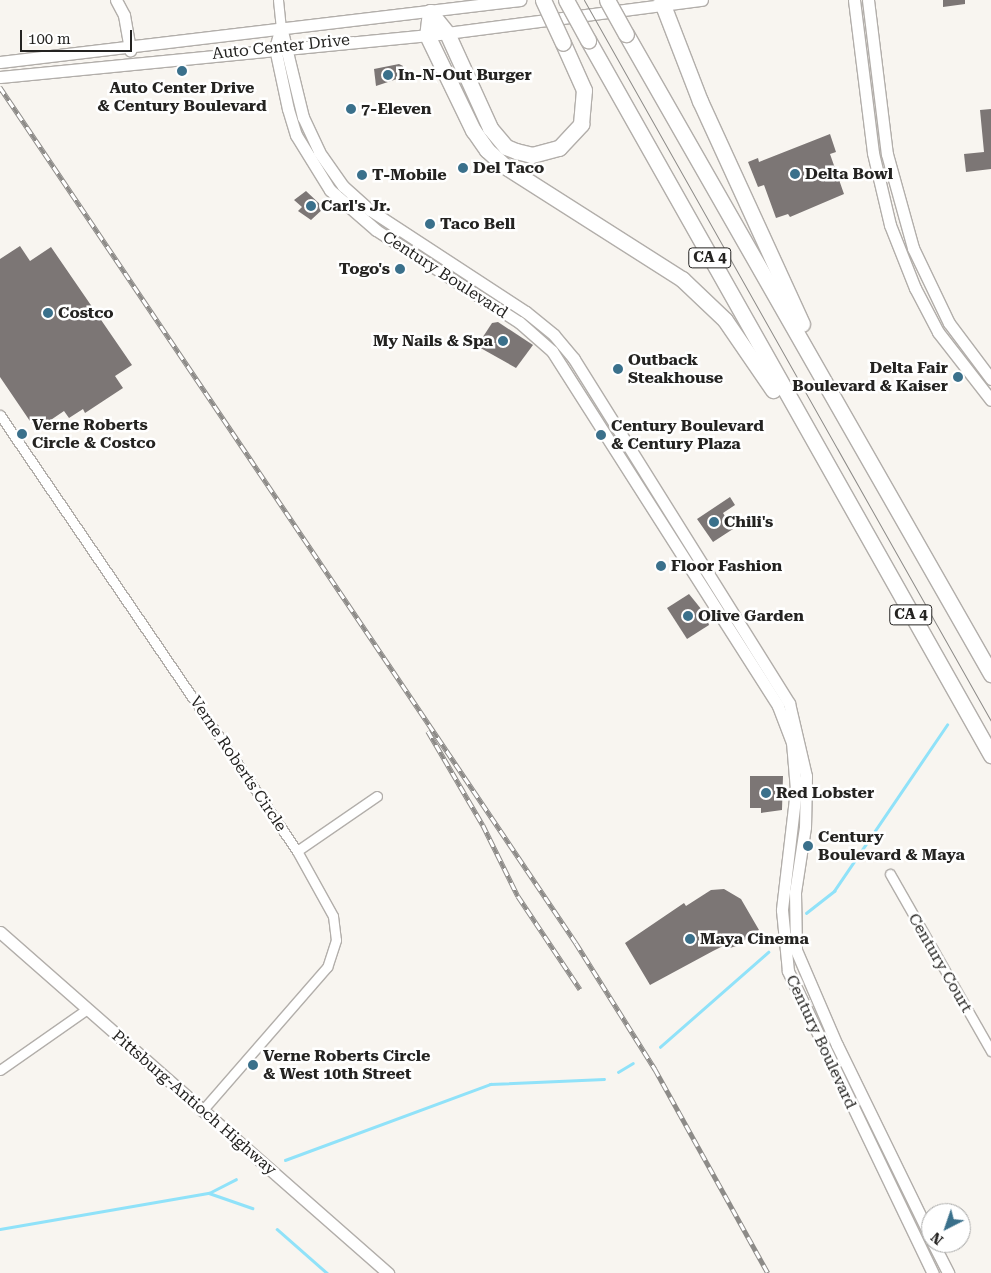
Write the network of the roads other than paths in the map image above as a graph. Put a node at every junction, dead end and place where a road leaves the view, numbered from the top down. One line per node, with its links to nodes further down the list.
1 (116, 0): 15 (street)
2 (278, 0): 12 (street)
3 (520, 0): 11 (street, Auto Center Drive)
4 (543, 0): 13 (highway, bridge)
5 (566, 0): 27 (highway, CA 4, bridge)
6 (607, 0): 26 (highway, CA 4, bridge)
7 (702, 0): 10 (street, Auto Center Drive)
8 (854, 0): 22 (street)
9 (868, 0): 21 (street)
10 (662, 3): 13 (street, Auto Center Drive); 26 (highway)
11 (430, 12): 12 (street, Auto Center Drive); 13 (highway); 14 (highway)
12 (281, 27): 15 (street, Auto Center Drive); 16 (street, Century Boulevard); 17 (street, Century Boulevard)
13 (448, 33): 14 (street, Auto Center Drive)
14 (427, 35): 16 (street, Auto Center Drive); 27 (highway)
15 (130, 44): 18 (street, Auto Center Drive); 19 (street)
16 (289, 47): 17 (street, Auto Center Drive); 38 (street, Century Boulevard)
17 (275, 48): 19 (street, Auto Center Drive); 41 (street, Century Boulevard)
18 (0, 62)
19 (131, 62): 20 (street, Auto Center Drive)
20 (0, 77)
21 (882, 114): 22 (street); 23 (street)
22 (868, 116): 24 (street)
23 (991, 379)
24 (991, 400)
25 (0, 415): 31 (street, Verne Roberts Circle)
26 (848, 423): 28 (highway, CA 4)
27 (832, 476): 29 (highway, CA 4)
28 (991, 674)
29 (991, 755)
30 (377, 796): 31 (street)
31 (297, 851): 37 (street, Verne Roberts Circle)
32 (890, 874): 35 (street, Century Court)
33 (0, 932): 34 (street, Pittsburg-Antioch Highway)
34 (87, 1009): 36 (street); 37 (street, Pittsburg-Antioch Highway)
35 (991, 1051)
36 (0, 1070)
37 (202, 1111): 40 (street, Pittsburg-Antioch Highway)
38 (921, 1218)
39 (938, 1253): 42 (street)
40 (388, 1273)
41 (933, 1273)
42 (948, 1273)

